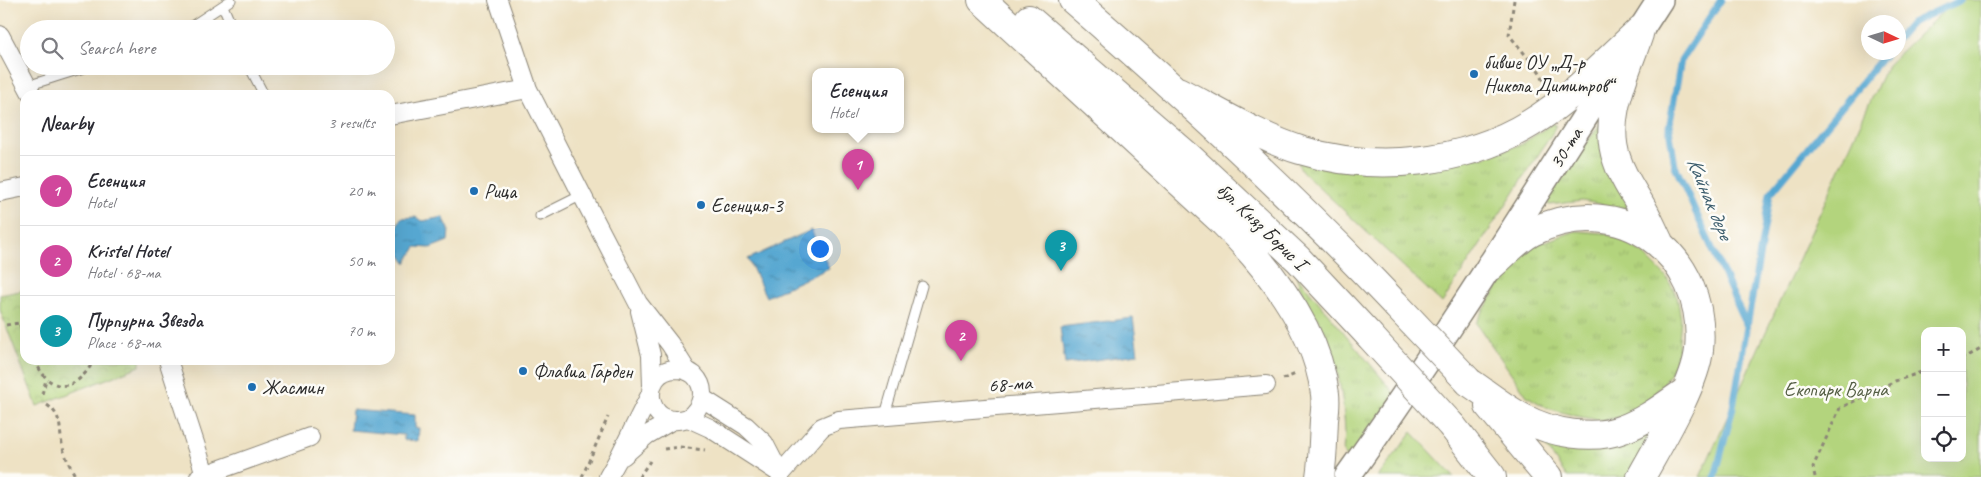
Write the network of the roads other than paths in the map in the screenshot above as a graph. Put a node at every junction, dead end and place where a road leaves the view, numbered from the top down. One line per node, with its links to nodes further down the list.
1 (231, 0): 7 (lane)
2 (498, 0): 16 (street)
3 (982, 0): 45 (highway)
4 (1007, 0): 39 (highway, бул. Княз Борис I, bridge)
5 (1073, 0): 20 (highway, бул. Княз Борис I)
6 (1660, 0): 10 (street, 30-та)
7 (223, 6): 8 (lane); 9 (lane)
8 (201, 20)
9 (229, 20)
10 (1640, 30): 20 (highway); 26 (highway); 27 (street, 30-та)
11 (0, 35): 12 (street)
12 (20, 72)
13 (21, 75): 17 (street)
14 (68, 75): 18 (lane)
15 (254, 75): 19 (lane)
16 (528, 89): 21 (street); 24 (street)
17 (29, 90)
18 (32, 90)
19 (261, 90)
20 (1178, 91): 32 (highway, бул. Княз Борис I, bridge)
21 (395, 114)
22 (20, 188): 23 (street)
23 (0, 192)
24 (582, 195): 25 (lane); 29 (street)
25 (540, 216)
26 (1659, 242): 27 (highway); 35 (highway)
27 (1491, 266): 46 (street, 30-та)
28 (922, 286): 37 (lane)
29 (638, 303): 31 (street); 34 (street)
30 (169, 365): 42 (street)
31 (687, 371): 34 (street); 36 (street)
32 (1469, 382): 35 (highway); 49 (highway, бул. Княз Борис I)
33 (1266, 386): 37 (street, 68-ма)
34 (651, 391): 38 (street); 41 (street)
35 (1686, 392): 50 (highway)
36 (702, 398): 38 (street); 43 (street)
37 (885, 415): 43 (street, 68-ма)
38 (679, 419): 41 (street); 43 (street)
39 (1452, 426): 47 (highway); 48 (highway, бул. Княз Борис I)
40 (310, 437): 42 (street)
41 (617, 461): 44 (street)
42 (202, 475)
43 (782, 475)
44 (608, 477)
45 (1320, 477)
46 (1347, 477)
47 (1484, 477)
48 (1492, 477)
49 (1548, 477)
50 (1641, 477)

